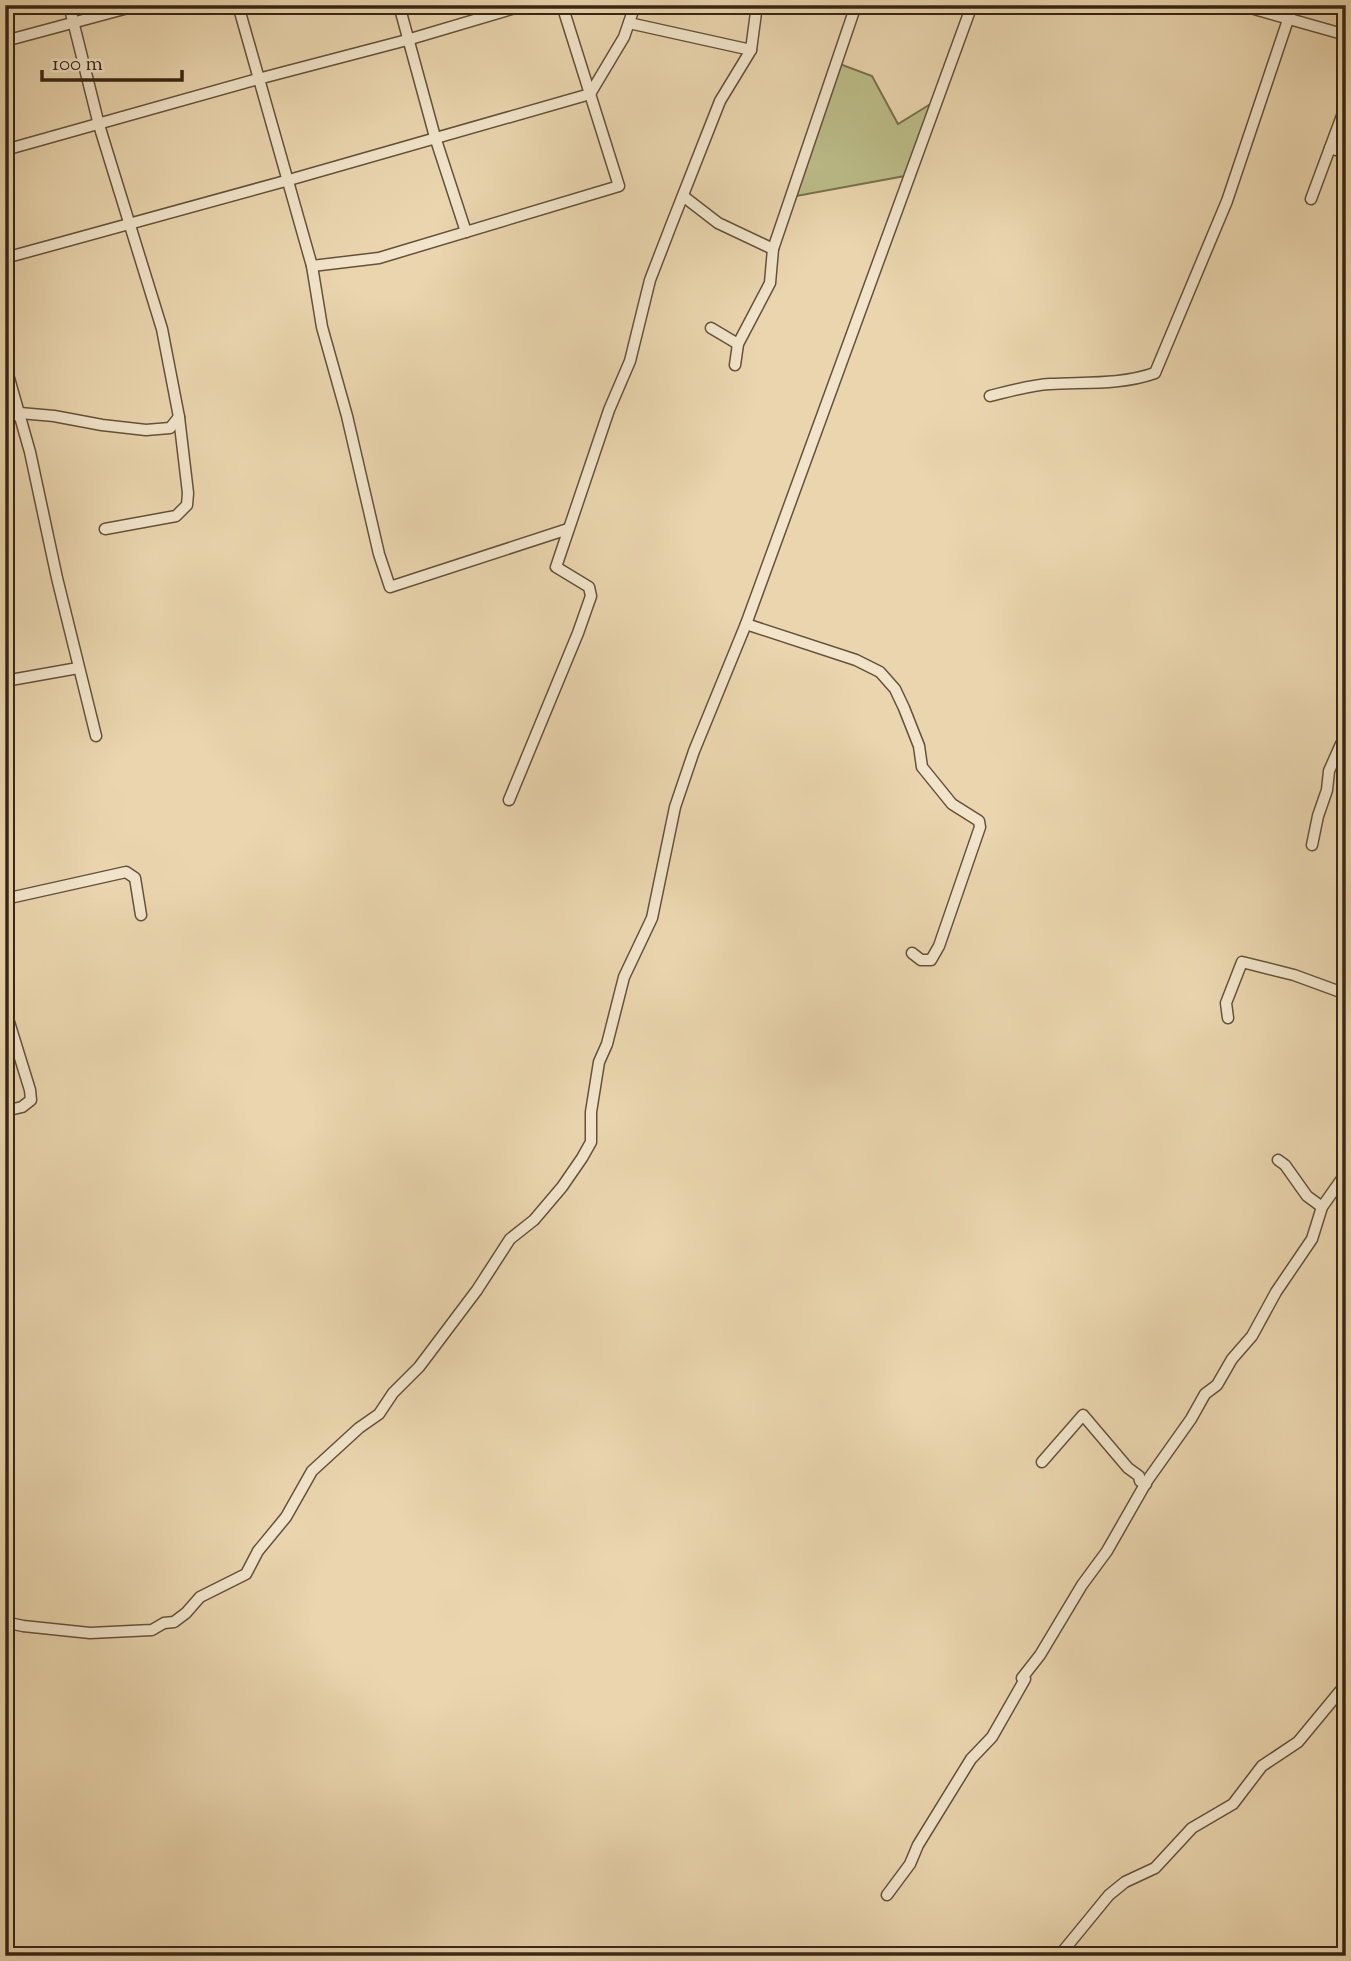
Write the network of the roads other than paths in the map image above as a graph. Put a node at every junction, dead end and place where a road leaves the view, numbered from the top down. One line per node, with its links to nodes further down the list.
1 (69, 5): 14 (street)
2 (139, 5): 14 (street)
3 (238, 5): 20 (street)
4 (399, 5): 17 (street)
5 (525, 5): 17 (street)
6 (562, 5): 21 (street)
7 (635, 5): 15 (street)
8 (757, 5): 19 (street)
9 (856, 5): 33 (street)
10 (972, 5): 46 (street)
11 (1240, 5): 13 (street)
12 (1293, 5): 13 (street)
13 (1288, 19): 16 (street); 40 (street)
14 (74, 23): 18 (street); 23 (street)
15 (629, 23): 19 (street); 21 (street)
16 (1346, 34)
17 (407, 40): 20 (street); 24 (street)
18 (5, 41)
19 (751, 51): 29 (street)
20 (258, 79): 23 (street); 28 (street)
21 (590, 94): 24 (street); 32 (street)
22 (1346, 105): 25 (street)
23 (99, 125): 26 (street); 31 (street)
24 (435, 137): 28 (street); 32 (street)
25 (1330, 148): 27 (street); 30 (street)
26 (5, 150)
27 (1346, 153)
28 (289, 180): 31 (street); 35 (street)
29 (683, 196): 33 (street); 45 (street)
30 (1311, 199)
31 (128, 223): 34 (street); 42 (street)
32 (466, 232): 35 (street)
33 (773, 249): 37 (street)
34 (5, 258)
35 (312, 266): 45 (street)
36 (710, 328): 37 (street)
37 (738, 344): 39 (street)
38 (5, 364): 41 (street)
39 (735, 365)
40 (990, 396)
41 (20, 413): 42 (street); 43 (street); 47 (street)
42 (179, 417): 44 (street)
43 (5, 419)
44 (105, 528)
45 (568, 529): 51 (street)
46 (746, 624): 55 (street); 65 (street)
47 (78, 668): 48 (street); 49 (street)
48 (5, 681)
49 (96, 736)
50 (1341, 744): 52 (street)
51 (509, 800)
52 (1312, 845)
53 (5, 899): 54 (street)
54 (141, 915)
55 (912, 953)
56 (1346, 994): 58 (street)
57 (5, 1009): 59 (street)
58 (1228, 1018)
59 (5, 1111)
60 (1278, 1160): 62 (street)
61 (1346, 1172): 62 (street)
62 (1322, 1207): 64 (street)
63 (1042, 1462): 64 (street)
64 (1146, 1484): 67 (street)
65 (5, 1622)
66 (1346, 1684): 68 (street)
67 (887, 1895)
68 (1059, 1956)

